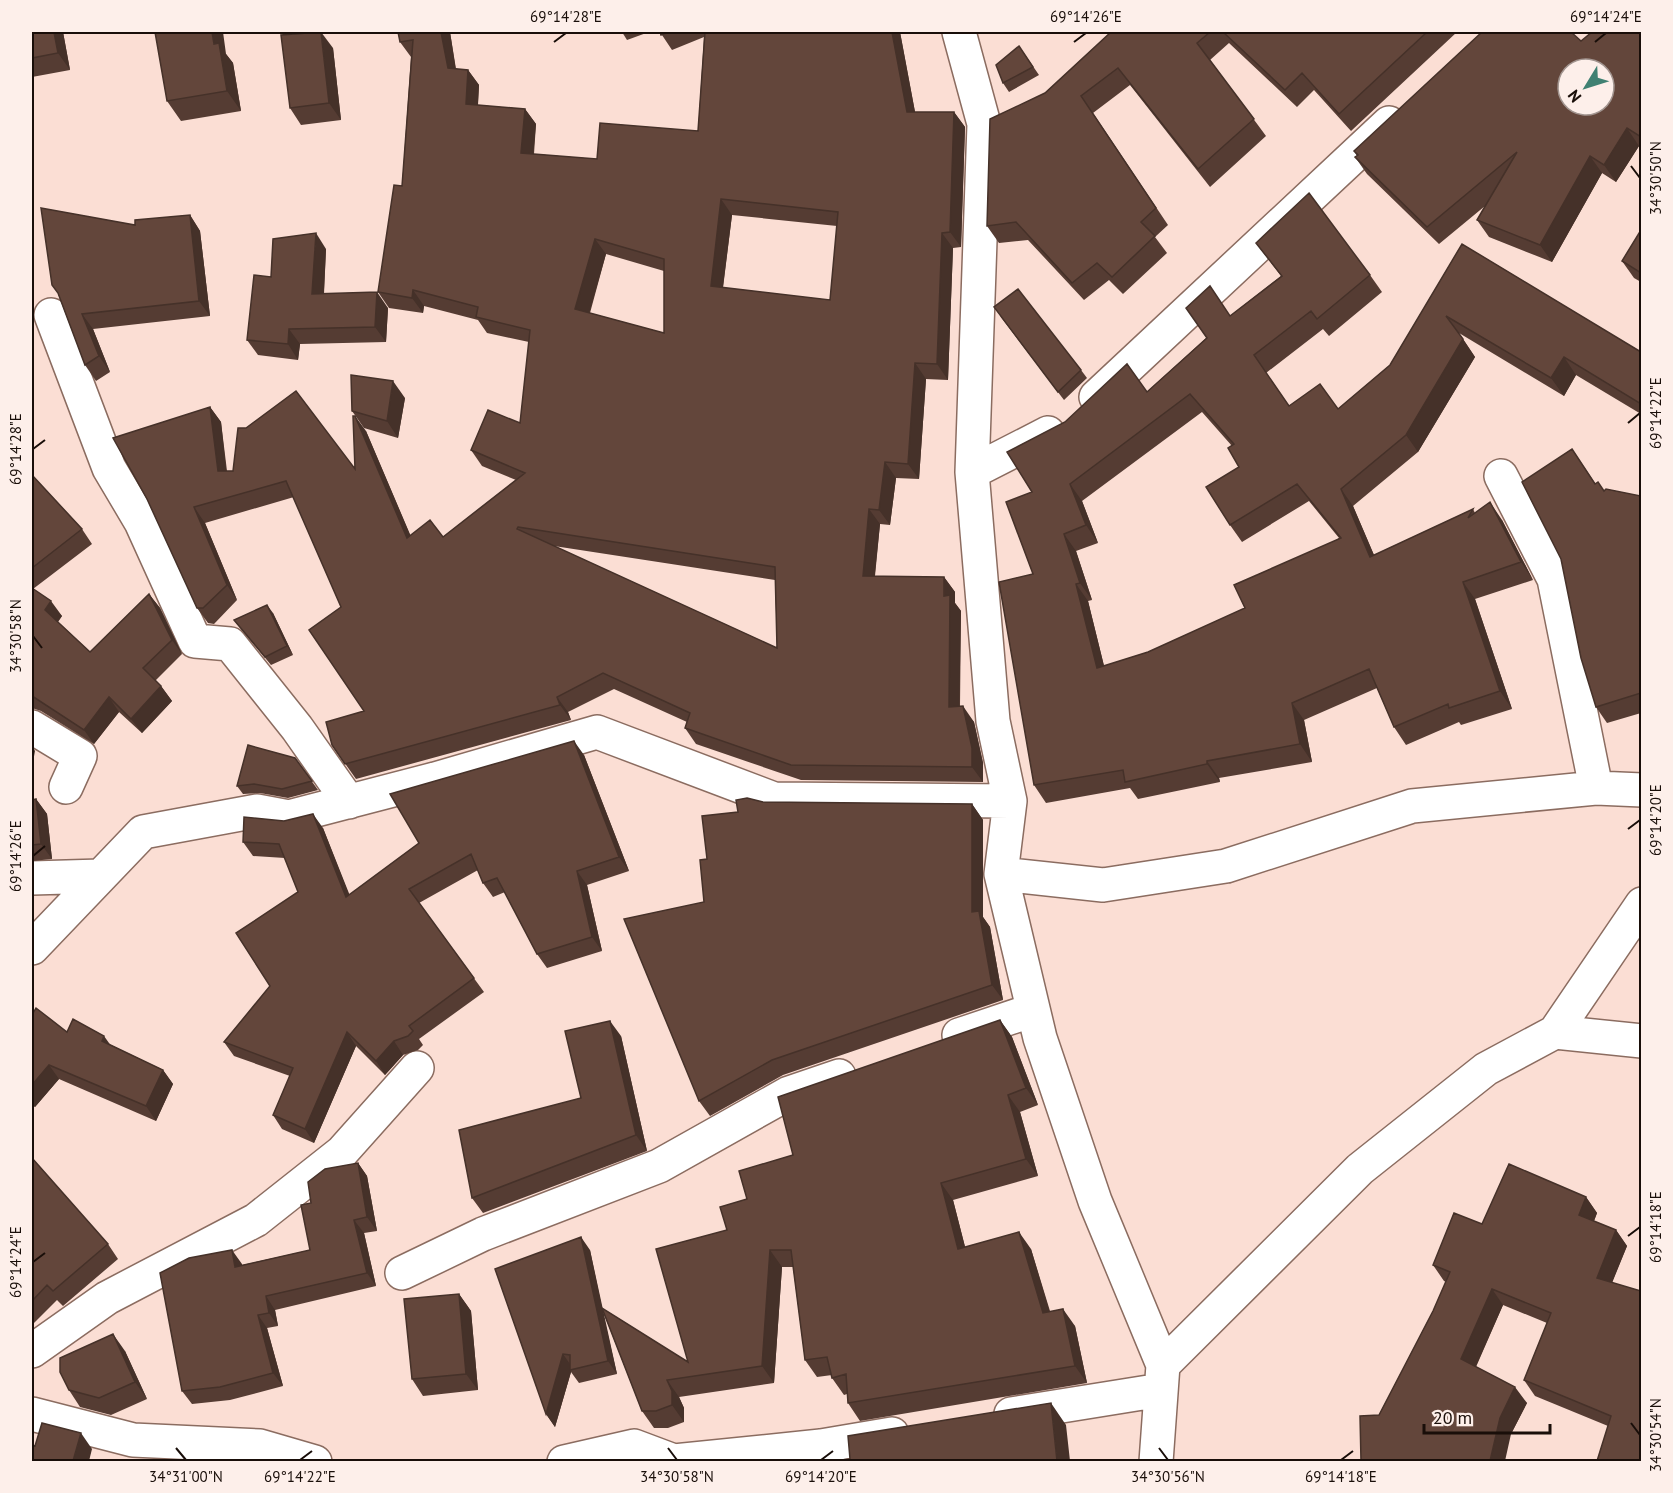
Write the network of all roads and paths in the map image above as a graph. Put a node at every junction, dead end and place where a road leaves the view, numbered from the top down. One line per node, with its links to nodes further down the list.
1 (959, 32): 4 (street)
2 (1409, 104): 6 (street)
3 (1014, 110): 4 (street)
4 (984, 124): 6 (street)
5 (51, 315): 13 (street)
6 (972, 472): 12 (street)
7 (1500, 476): 10 (street)
8 (32, 728): 9 (street)
9 (66, 787)
10 (1596, 788): 11 (street); 14 (street)
11 (1641, 790)
12 (1010, 801): 13 (street); 14 (street)
13 (349, 802): 15 (street)
14 (1001, 874): 19 (street)
15 (101, 876): 16 (street); 18 (street)
16 (32, 878)
17 (1641, 904): 20 (street)
18 (32, 948)
19 (1034, 1010): 22 (street); 27 (street)
20 (1555, 1032): 21 (street); 27 (street)
21 (1641, 1041)
22 (933, 1044)
23 (867, 1066): 25 (street)
24 (417, 1068): 26 (street)
25 (402, 1273)
26 (32, 1351)
27 (1162, 1378): 29 (street); 33 (street)
28 (32, 1414): 31 (street)
29 (985, 1419)
30 (927, 1428): 32 (street)
31 (315, 1461)
32 (564, 1461)
33 (1156, 1461)

